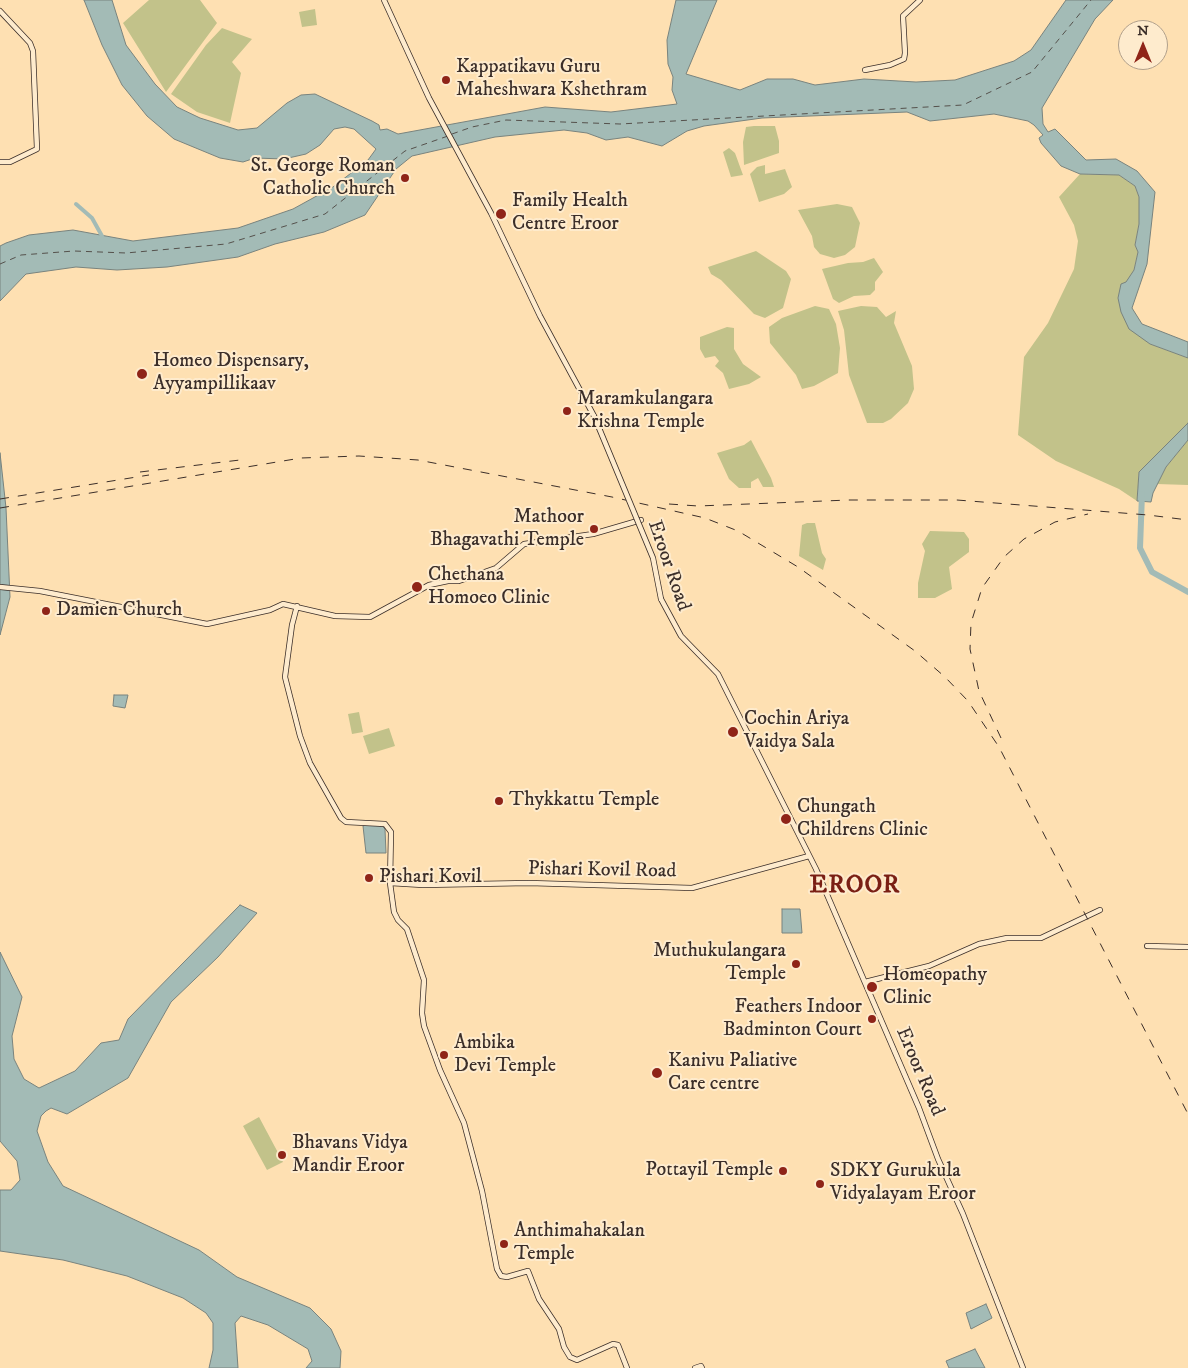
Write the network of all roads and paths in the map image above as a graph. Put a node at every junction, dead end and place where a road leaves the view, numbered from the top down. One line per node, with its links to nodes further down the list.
1 (384, 0): 9 (main road, Eroor Road, bridge)
2 (920, 0): 4 (main road)
3 (0, 11): 5 (main road)
4 (865, 70)
5 (0, 162)
6 (641, 520): 8 (main road)
7 (0, 587): 8 (main road)
8 (297, 606): 10 (main road)
9 (810, 856): 10 (main road, Pishari Kovil Road); 14 (main road, Eroor Road)
10 (390, 884): 16 (main road)
11 (1100, 910): 14 (main road)
12 (1147, 946): 13 (main road)
13 (1188, 947)
14 (865, 982): 18 (main road, Eroor Road)
15 (702, 1367): 17 (main road)
16 (627, 1368)
17 (696, 1368)
18 (1023, 1368)

